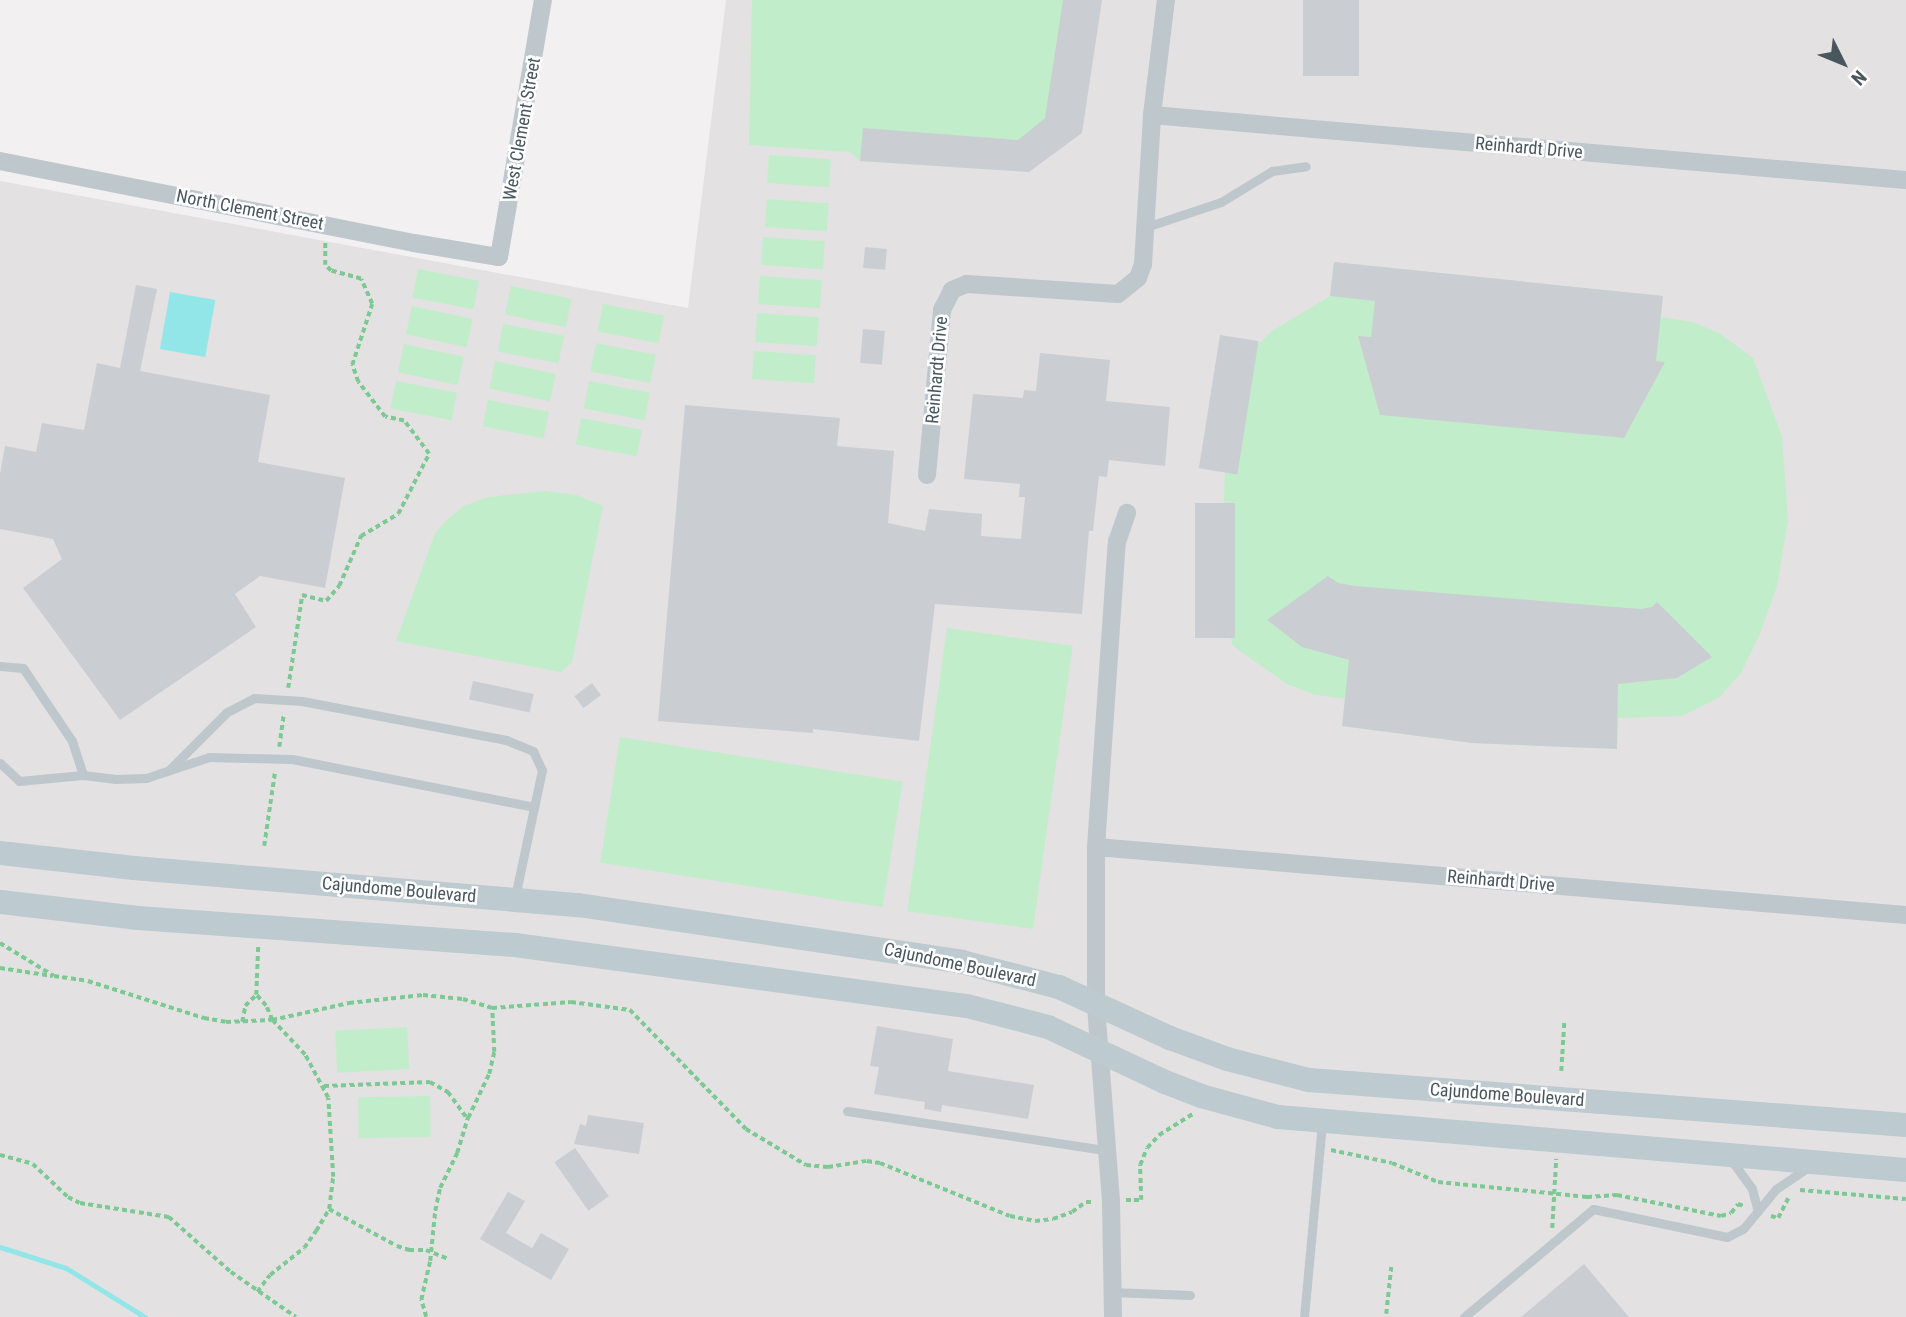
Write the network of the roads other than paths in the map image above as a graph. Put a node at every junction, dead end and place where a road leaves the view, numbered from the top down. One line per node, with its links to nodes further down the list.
1 (543, 0): 8 (street, West Clement Street)
2 (1166, 0): 3 (street, Reinhardt Drive)
3 (1152, 116): 6 (street, Reinhardt Drive); 7 (street, Reinhardt Drive)
4 (0, 161): 8 (street, North Clement Street)
5 (1306, 166): 7 (lane)
6 (1906, 180)
7 (1146, 227): 9 (street, Reinhardt Drive)
8 (499, 257)
9 (927, 475)
10 (1127, 513): 16 (street)
11 (0, 666): 14 (lane)
12 (0, 763): 14 (lane)
13 (169, 770): 14 (lane); 15 (lane); 15 (lane)
14 (83, 775)
15 (534, 807): 18 (lane)
16 (1096, 847): 20 (street, Reinhardt Drive); 21 (street)
17 (0, 853): 18 (street, Cajundome Boulevard)
18 (515, 899): 21 (street, Cajundome Boulevard)
19 (0, 902): 22 (street)
20 (1906, 915)
21 (1096, 1005): 22 (street); 23 (street, Cajundome Boulevard)
22 (1100, 1051): 25 (street); 27 (street)
23 (1538, 1097): 25 (street); 26 (street, Cajundome Boulevard)
24 (847, 1111): 27 (lane)
25 (1322, 1122): 28 (street); 35 (lane)
26 (1906, 1125)
27 (1106, 1150): 32 (street)
28 (1727, 1155): 29 (street); 31 (lane)
29 (1819, 1163): 30 (street); 31 (lane)
30 (1906, 1170)
31 (1758, 1211): 36 (lane)
32 (1112, 1292): 33 (lane); 34 (street)
33 (1190, 1295)
34 (1113, 1317)
35 (1304, 1317)
36 (1464, 1317)

